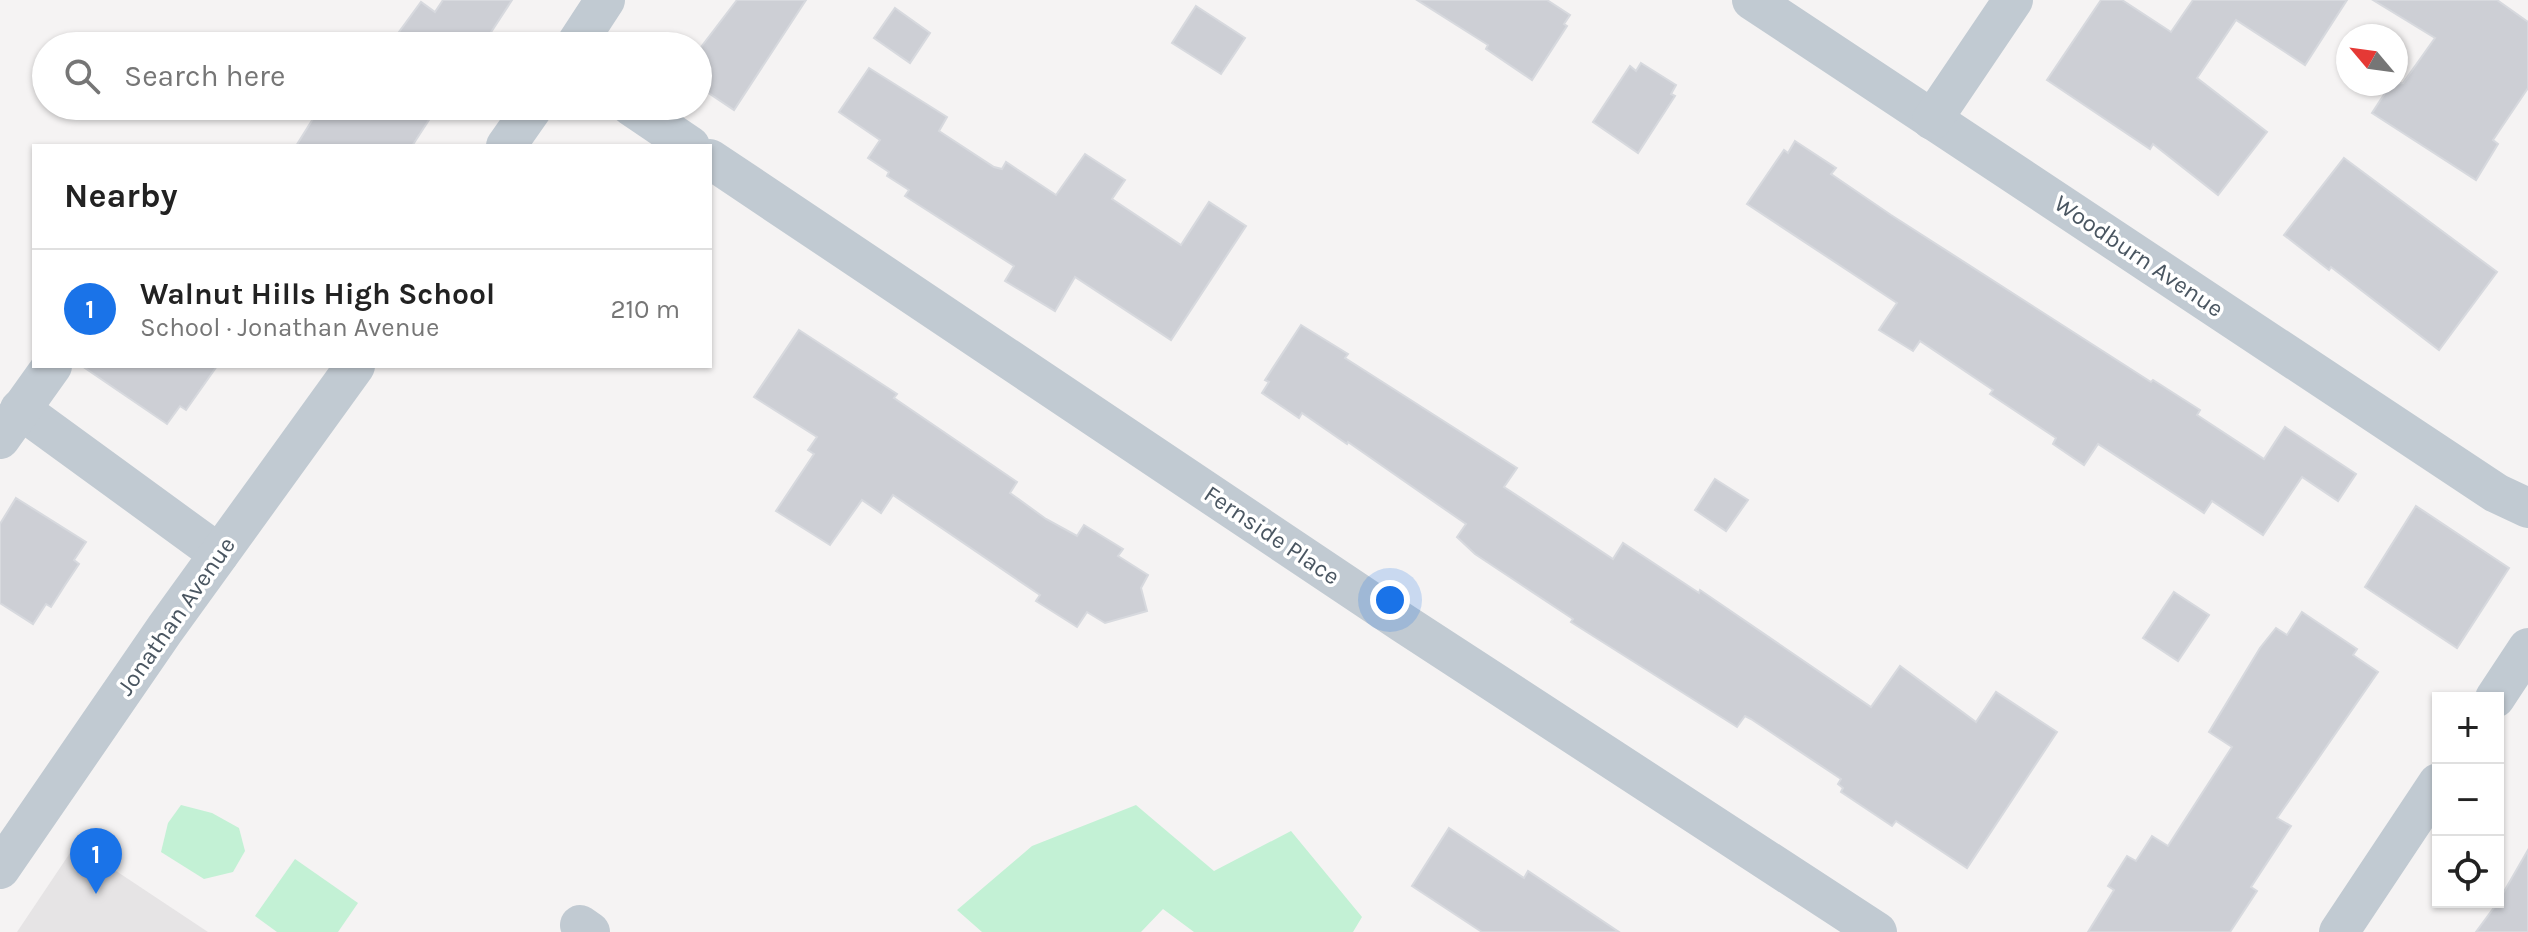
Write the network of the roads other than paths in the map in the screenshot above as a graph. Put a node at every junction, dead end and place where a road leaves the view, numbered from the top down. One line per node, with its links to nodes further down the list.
1 (605, 0): 4 (street)
2 (1752, 0): 7 (street, Woodburn Avenue)
3 (2013, 0): 7 (street)
4 (584, 32)
5 (524, 120): 8 (street)
6 (652, 120): 9 (street)
7 (1932, 120): 14 (street, Woodburn Avenue)
8 (507, 144)
9 (687, 144)
10 (712, 160): 20 (street, Fernside Place)
11 (51, 368): 13 (street)
12 (354, 368): 15 (street, Jonathan Avenue)
13 (10, 424): 15 (street)
14 (2528, 508)
15 (219, 554): 19 (street, Jonathan Avenue)
16 (2528, 648): 17 (street)
17 (2499, 692)
18 (2432, 792): 21 (street)
19 (0, 869)
20 (1877, 932)
21 (2339, 932)

